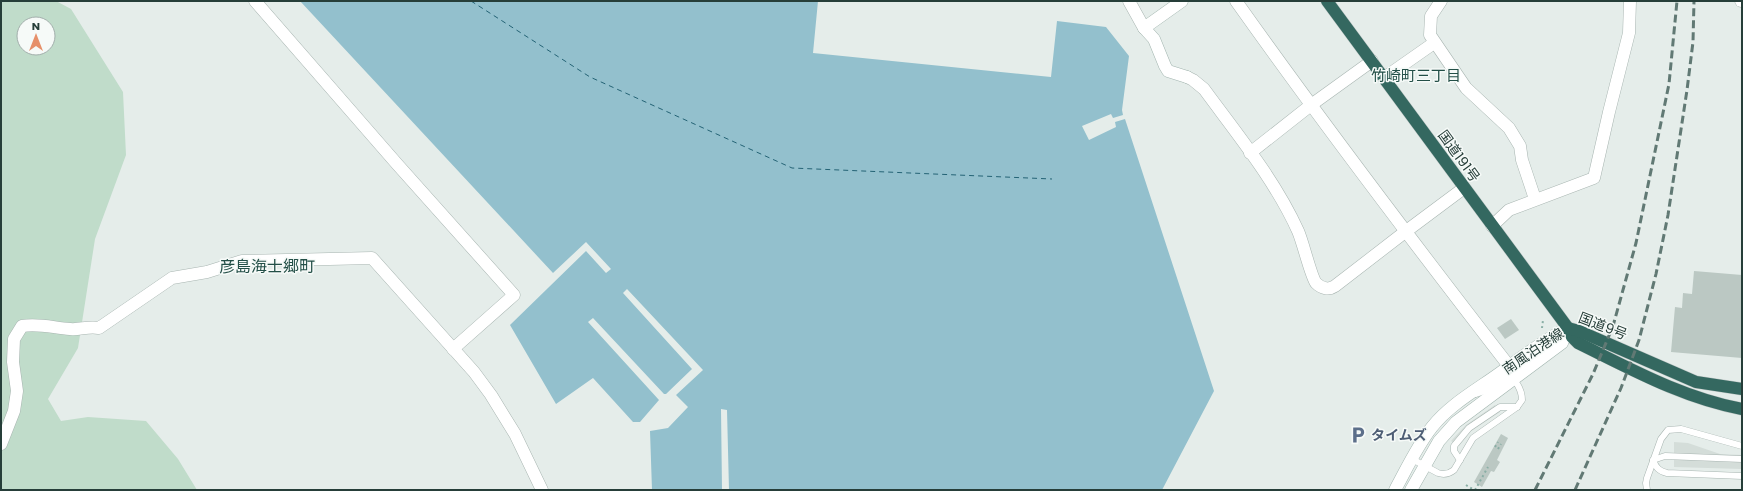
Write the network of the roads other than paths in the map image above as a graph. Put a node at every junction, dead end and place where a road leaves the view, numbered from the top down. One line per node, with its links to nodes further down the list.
1 (255, 1): 19 (street)
2 (1129, 1): 8 (street)
3 (1182, 1): 8 (street)
4 (1236, 1): 12 (street)
5 (1327, 1): 10 (highway, 国道191号)
6 (1441, 1): 9 (street)
7 (1630, 1): 15 (street)
8 (1144, 28): 13 (street)
9 (1434, 43): 11 (street); 15 (street)
10 (1372, 61): 11 (highway, 国道191号); 12 (street)
11 (1384, 78): 14 (highway, 国道191号)
12 (1311, 105): 13 (street); 17 (street)
13 (1250, 153): 17 (street)
14 (1464, 188): 16 (highway, 国道191号); 17 (street)
15 (1535, 199): 16 (street)
16 (1492, 226): 18 (highway, 国道191号)
17 (1405, 232): 20 (street)
18 (1568, 328): 20 (street, 南風泊港線); 21 (street, 南風泊港線); 22 (highway, 国道9号); 25 (highway, 国道9号)
19 (453, 349): 26 (street); 34 (street)
20 (1509, 366): 23 (street, 南風泊港線)
21 (1514, 380): 23 (lane); 24 (lane); 32 (street, 南風泊港線)
22 (1742, 390)
23 (1460, 401): 28 (street, 南風泊港線)
24 (1517, 407): 30 (lane); 30 (lane)
25 (1742, 409)
26 (1, 444)
27 (1742, 446): 31 (lane)
28 (1412, 459): 32 (lane); 35 (street, 南風泊港線)
29 (1742, 459): 31 (lane)
30 (1460, 460): 32 (lane)
31 (1653, 460): 33 (lane); 37 (lane)
32 (1424, 466): 36 (street, 南風泊港線)
33 (1742, 476)
34 (542, 490)
35 (1395, 490)
36 (1411, 490)
37 (1647, 490)

